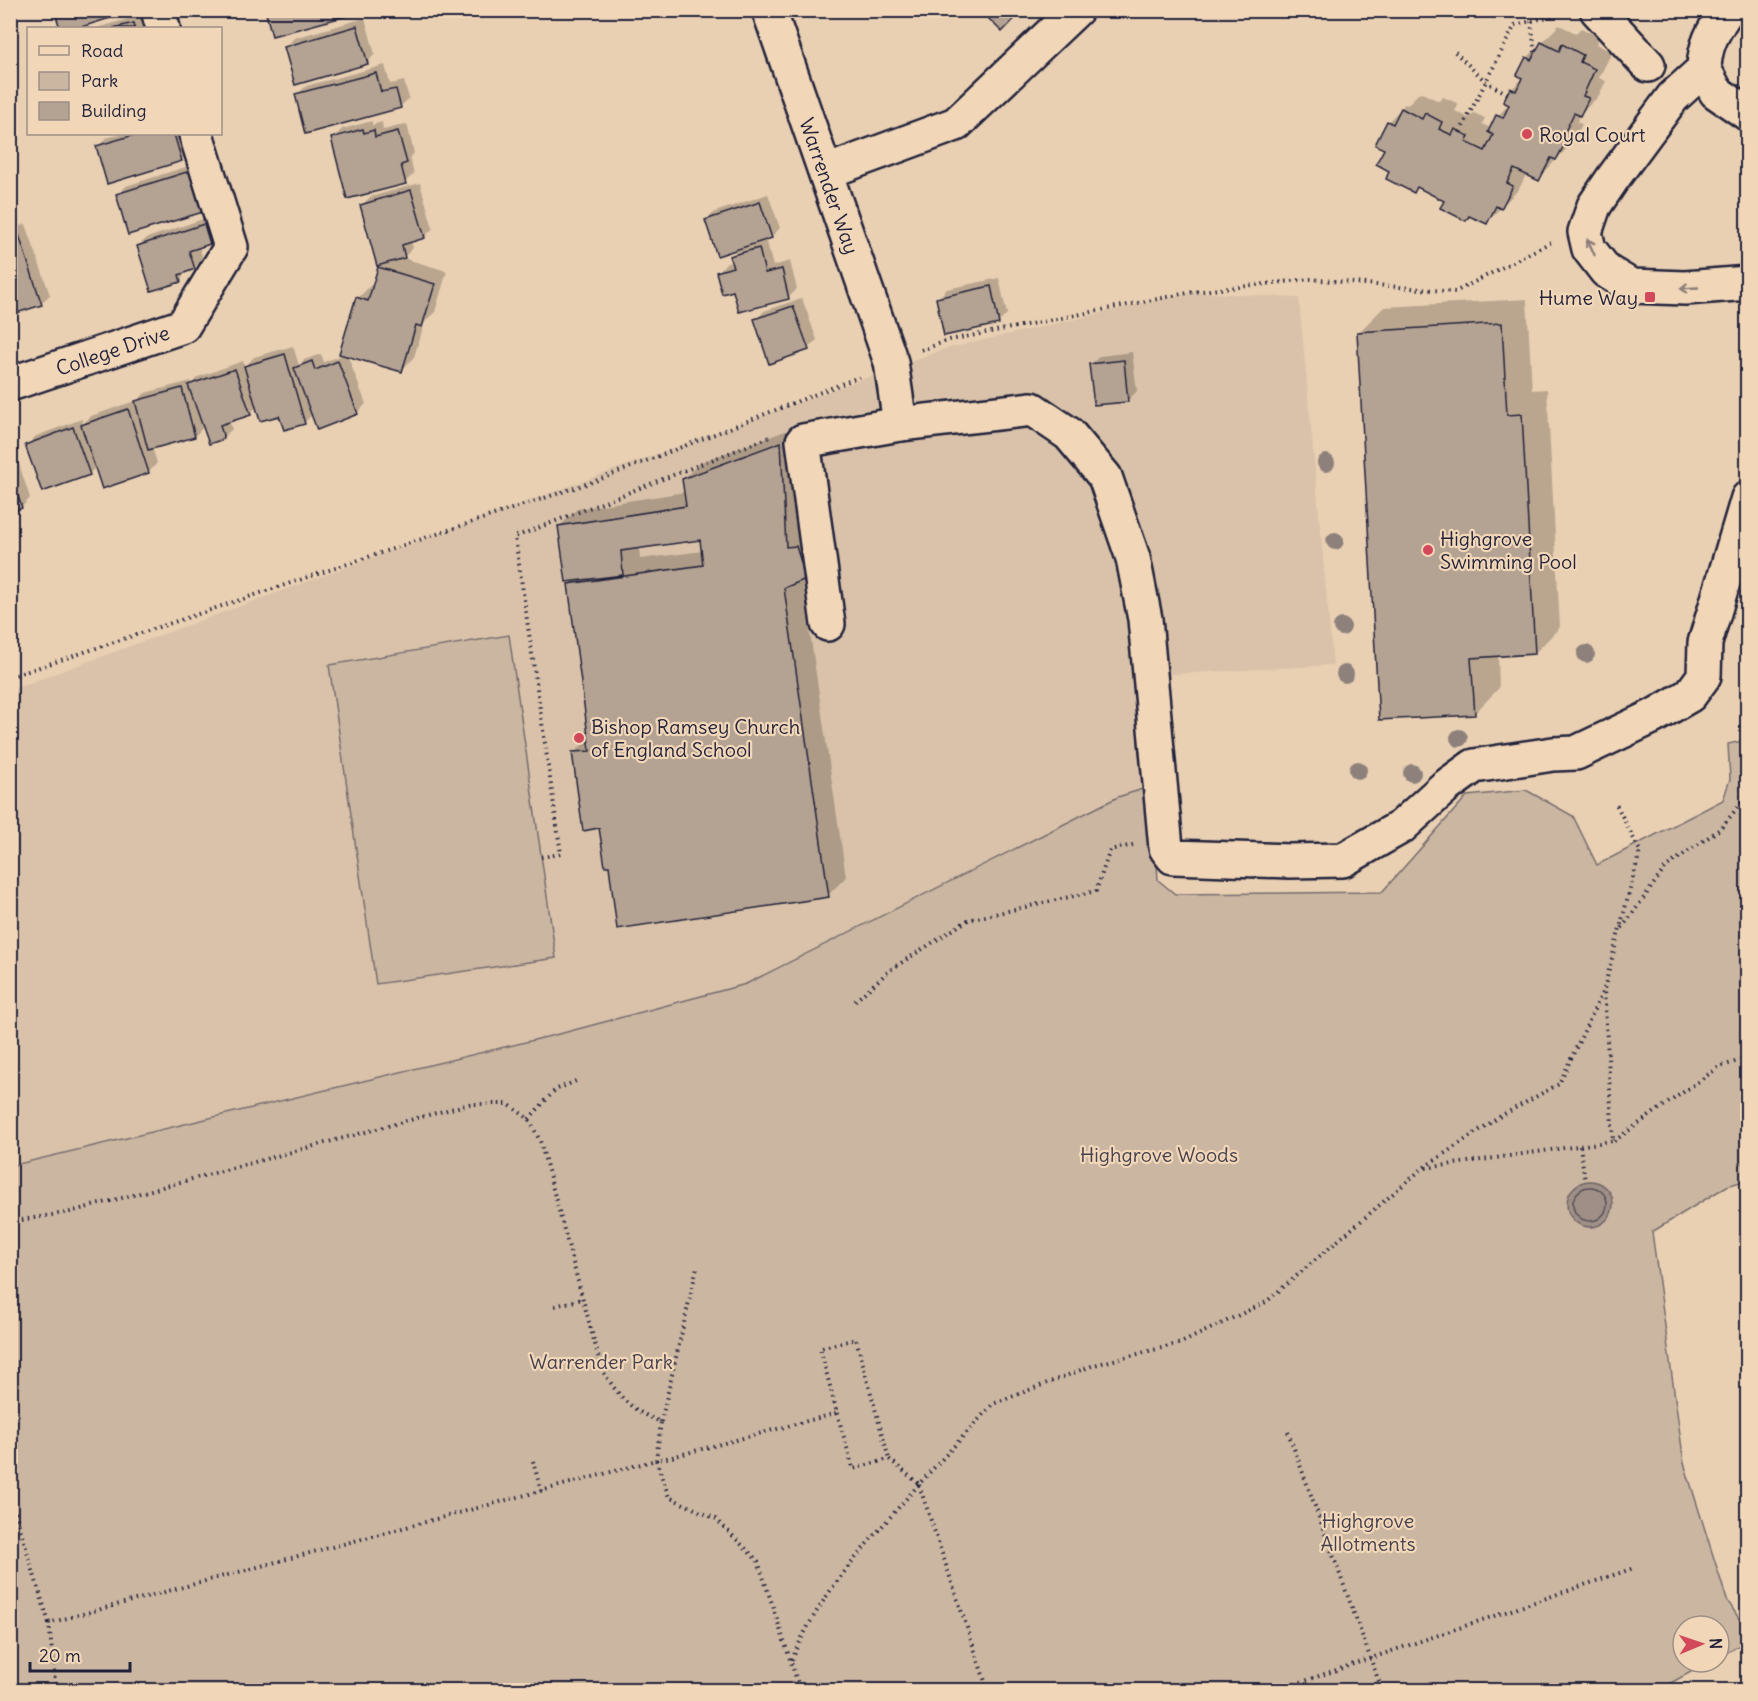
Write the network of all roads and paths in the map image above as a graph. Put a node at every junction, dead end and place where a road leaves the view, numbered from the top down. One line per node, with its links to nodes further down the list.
1 (158, 10): 8 (street)
2 (769, 10): 18 (street, Warrender Way)
3 (1077, 10): 18 (street)
4 (1564, 10): 7 (path)
5 (1597, 10): 11 (street)
6 (1726, 10): 12 (street)
7 (1531, 21): 10 (path); 13 (path)
8 (163, 27)
9 (1455, 52): 13 (path)
10 (1535, 52)
11 (1647, 65)
12 (1704, 69): 15 (street); 19 (street, one-way to 12)
13 (1486, 82): 14 (path); 16 (path)
14 (1508, 94)
15 (1748, 114)
16 (1460, 132)
17 (196, 135): 20 (street, College Drive)
18 (826, 172): 21 (street, Warrender Way)
19 (1748, 283)
20 (10, 384)
21 (900, 424): 22 (street); 27 (street)
22 (802, 441): 24 (street); 28 (path)
23 (1748, 498): 27 (street)
24 (828, 624)
25 (1748, 795): 29 (path)
26 (1616, 804): 29 (path)
27 (1166, 848): 31 (path)
28 (541, 857)
29 (1619, 931): 30 (path)
30 (1604, 989): 35 (path); 37 (path)
31 (855, 1000)
32 (1748, 1058): 35 (path)
33 (576, 1081): 34 (path)
34 (529, 1119): 39 (path); 41 (path)
35 (1613, 1141): 36 (path)
36 (1580, 1146): 37 (path); 38 (path)
37 (1423, 1168): 49 (path)
38 (1585, 1181)
39 (10, 1222)
40 (697, 1267): 44 (path)
41 (582, 1299): 42 (path); 44 (path)
42 (555, 1306)
43 (837, 1413): 46 (path); 46 (path); 47 (path)
44 (661, 1422): 47 (path)
45 (1288, 1432): 54 (path)
46 (889, 1459): 49 (path)
47 (656, 1460): 50 (path); 55 (path)
48 (533, 1461): 50 (path)
49 (919, 1484): 55 (path); 58 (path)
50 (541, 1491): 53 (path)
51 (10, 1509): 53 (path)
52 (1634, 1568): 54 (path)
53 (49, 1623): 56 (path)
54 (1370, 1659): 59 (path); 60 (path)
55 (791, 1661): 57 (path)
56 (56, 1690)
57 (800, 1690)
58 (988, 1690)
59 (1278, 1690)
60 (1382, 1690)

